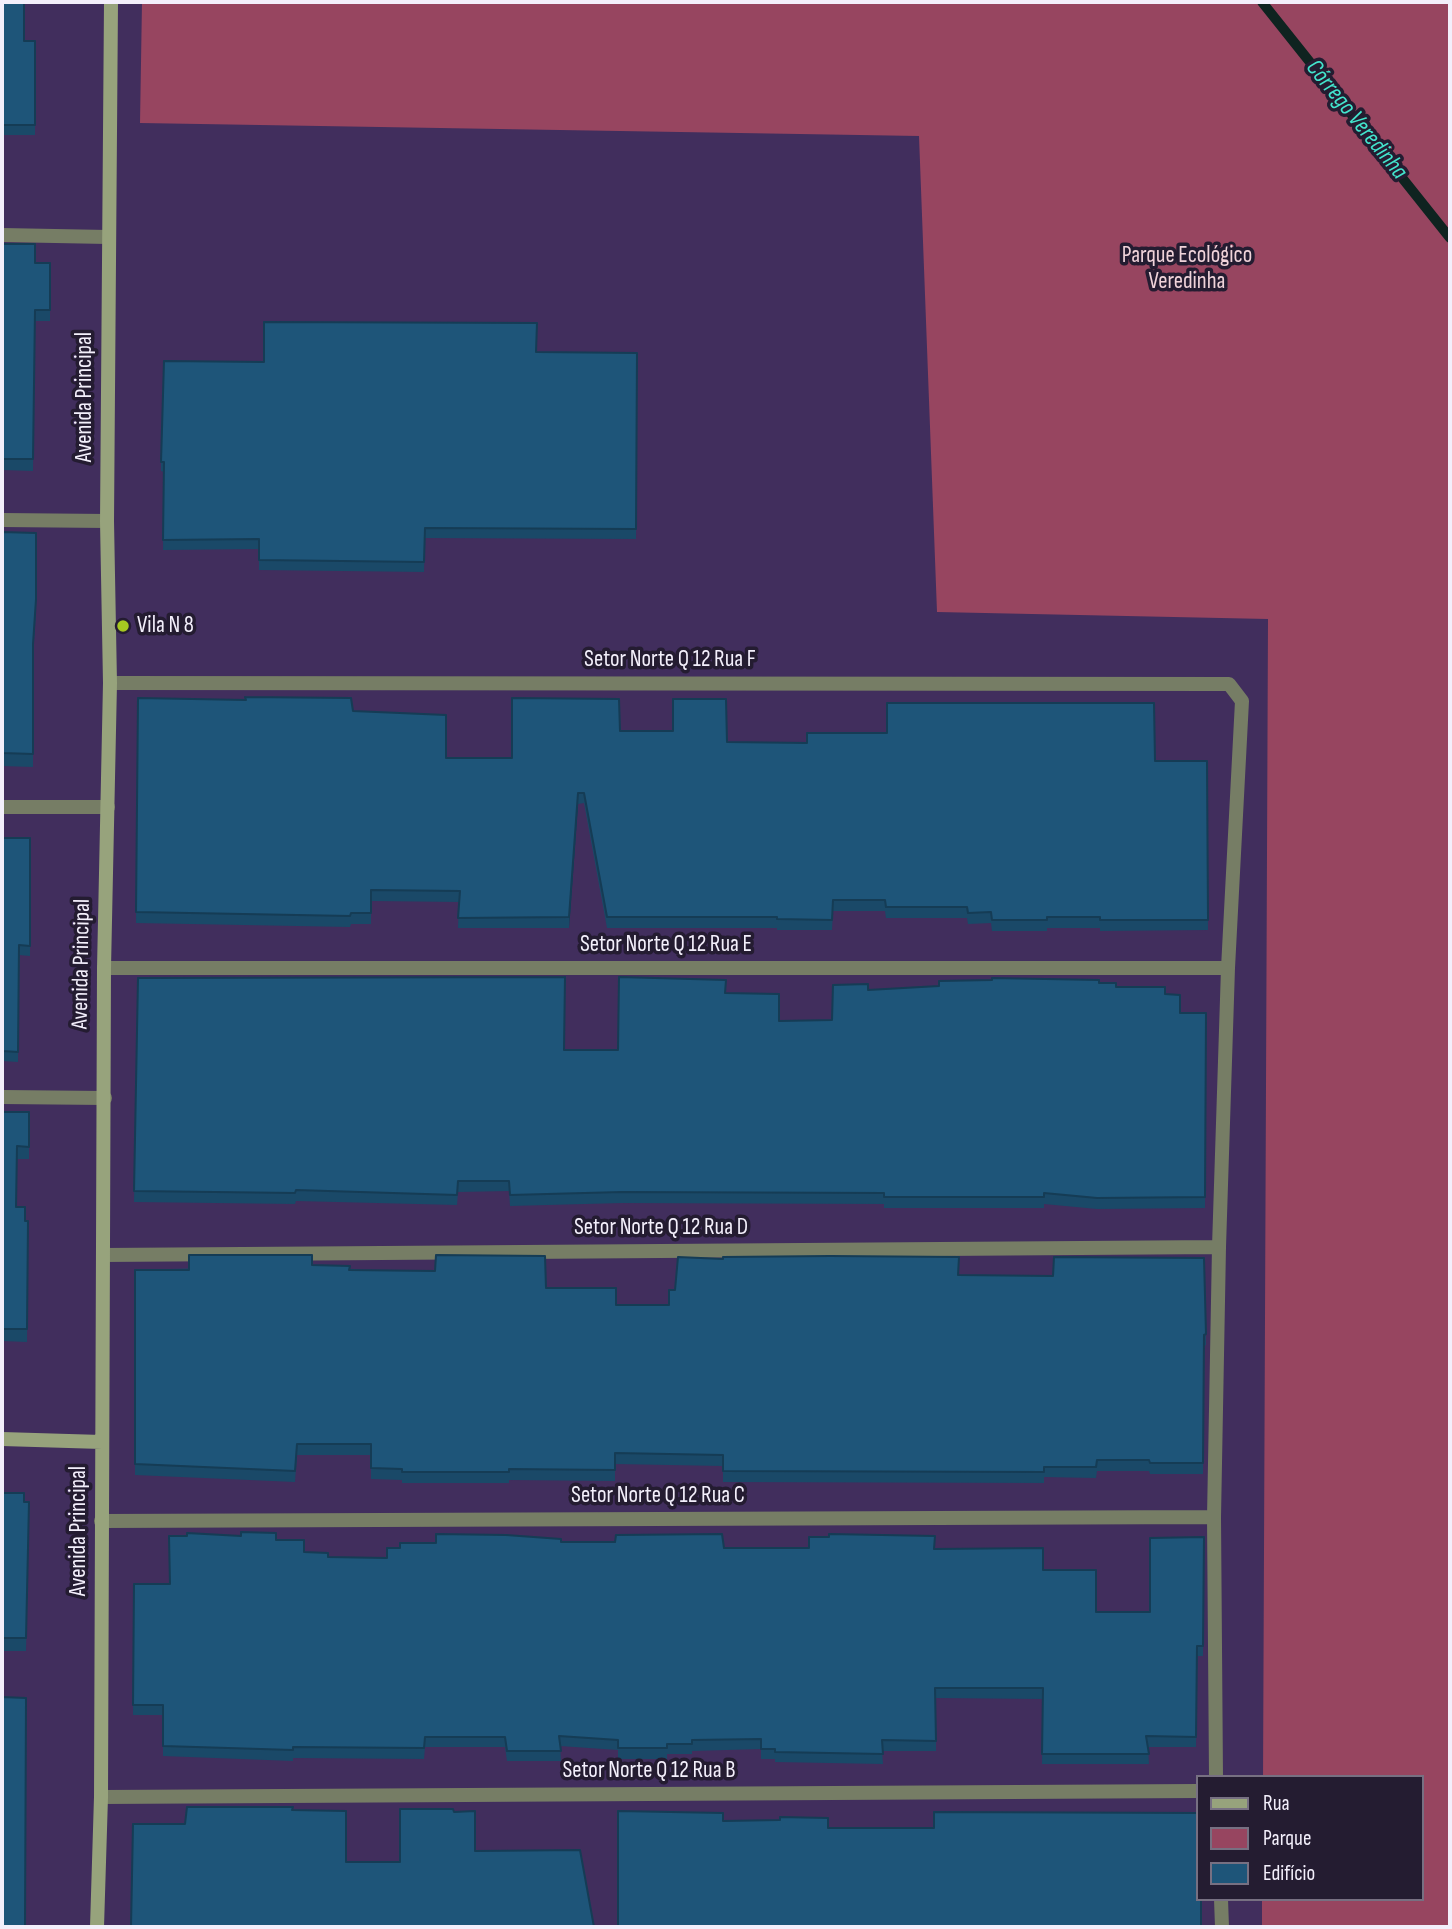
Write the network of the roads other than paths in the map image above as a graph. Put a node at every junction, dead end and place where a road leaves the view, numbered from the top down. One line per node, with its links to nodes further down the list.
1 (111, 2): 3 (street, Avenida Principal)
2 (2, 235): 3 (street)
3 (108, 237): 5 (street, Avenida Principal)
4 (2, 520): 5 (street)
5 (107, 520): 6 (street, Avenida Principal)
6 (110, 683): 8 (street, Avenida Principal); 10 (street, Setor Norte Q 12 Rua F)
7 (2, 807): 8 (street)
8 (108, 807): 9 (street, Avenida Principal)
9 (104, 968): 10 (street, Setor Norte Q 12 Rua E); 12 (street, Avenida Principal)
10 (1228, 968): 13 (street)
11 (2, 1097): 12 (street)
12 (105, 1098): 14 (street, Avenida Principal)
13 (1219, 1247): 14 (street, Setor Norte Q 12 Rua D); 17 (street)
14 (103, 1255): 16 (street, Avenida Principal)
15 (2, 1439): 16 (street)
16 (102, 1442): 18 (street, Avenida Principal)
17 (1214, 1517): 18 (street, Setor Norte Q 12 Rua C); 19 (street)
18 (101, 1521): 21 (street, Avenida Principal)
19 (1216, 1775)
20 (1196, 1791): 21 (street, Setor Norte Q 12 Rua B)
21 (101, 1797): 23 (street, Avenida Principal)
22 (1221, 1901): 24 (street)
23 (97, 1927)
24 (1222, 1927)

